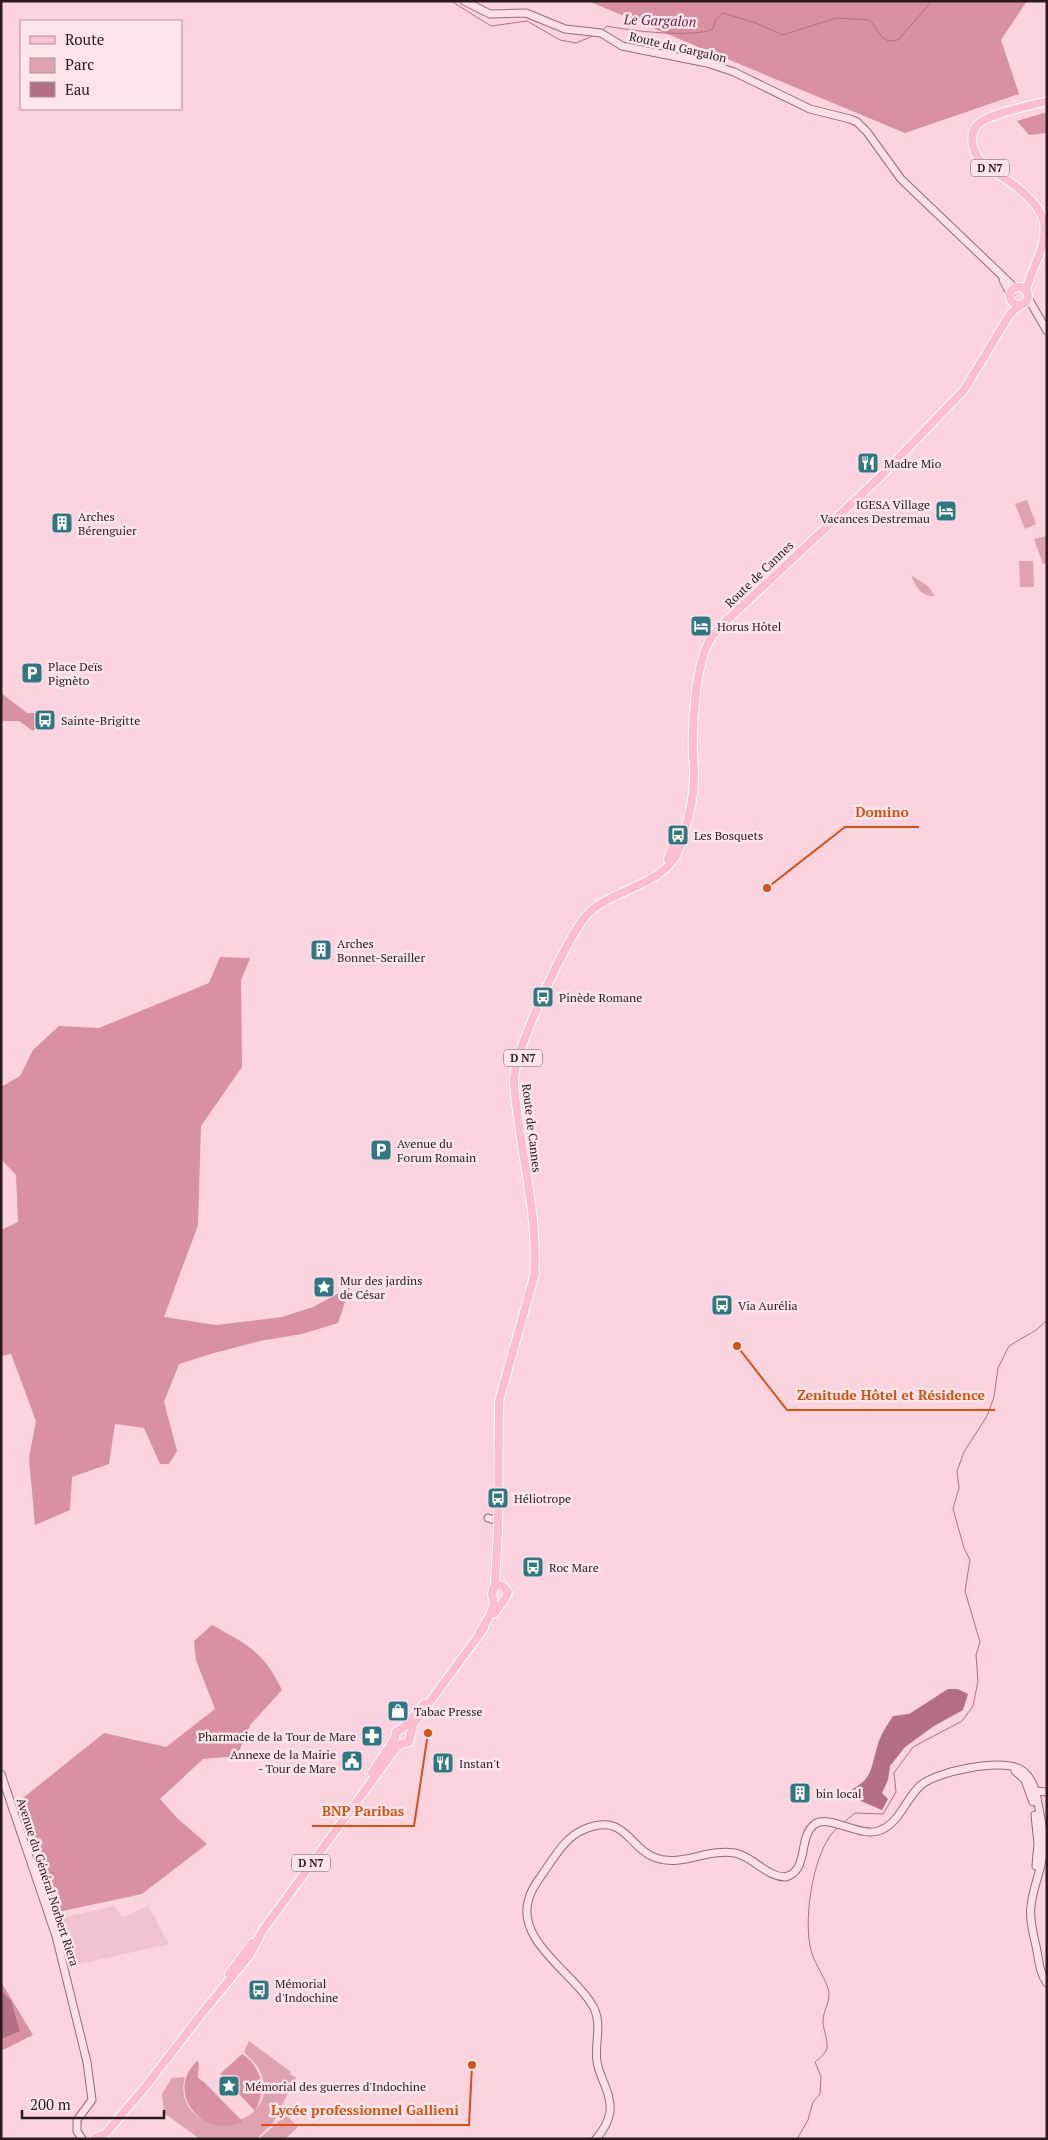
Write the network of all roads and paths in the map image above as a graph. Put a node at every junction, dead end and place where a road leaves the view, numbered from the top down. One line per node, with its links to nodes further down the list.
1 (464, 1): 3 (street, Route du Gargalon)
2 (1047, 101): 3 (main road, D N7)
3 (1019, 296): 4 (street); 5 (main road, Route de Cannes / D N7)
4 (1047, 331)
5 (576, 933): 6 (main road, Route de Cannes / D N7); 7 (main road, Route de Cannes / D N7)
6 (542, 1012): 7 (main road); 8 (main road, Route de Cannes / D N7)
7 (533, 1022): 8 (main road, Route de Cannes / D N7)
8 (534, 1278): 10 (main road, Route de Cannes / D N7)
9 (488, 1518): 10 (street)
10 (498, 1521): 11 (main road, Route de Cannes / D N7)
11 (498, 1530): 12 (main road, Route de Cannes / D N7); 13 (main road, Route de Cannes / D N7)
12 (503, 1586): 13 (main road); 14 (main road)
13 (493, 1588): 14 (main road)
14 (498, 1600): 15 (main road)
15 (436, 1692): 16 (main road); 17 (main road)
16 (403, 1728): 17 (main road); 18 (main road)
17 (410, 1733): 19 (main road)
18 (395, 1738): 19 (main road); 23 (main road, D N7)
19 (401, 1744): 23 (main road, D N7)
20 (1, 1774): 32 (street, Avenue du Général Norbert Riera)
21 (1047, 1793): 22 (street)
22 (1034, 1795): 24 (street); 25 (street); 34 (street)
23 (360, 1796): 26 (main road, D N7)
24 (1043, 1830): 25 (street); 27 (street)
25 (1038, 1837): 28 (street)
26 (263, 1930): 29 (main road, D N7); 29 (main road)
27 (1047, 1984)
28 (1047, 1989)
29 (199, 2017): 30 (main road, D N7)
30 (122, 2114): 31 (main road, D N7); 33 (main road, D N7)
31 (93, 2138)
32 (82, 2139)
33 (108, 2139)
34 (596, 2139)

